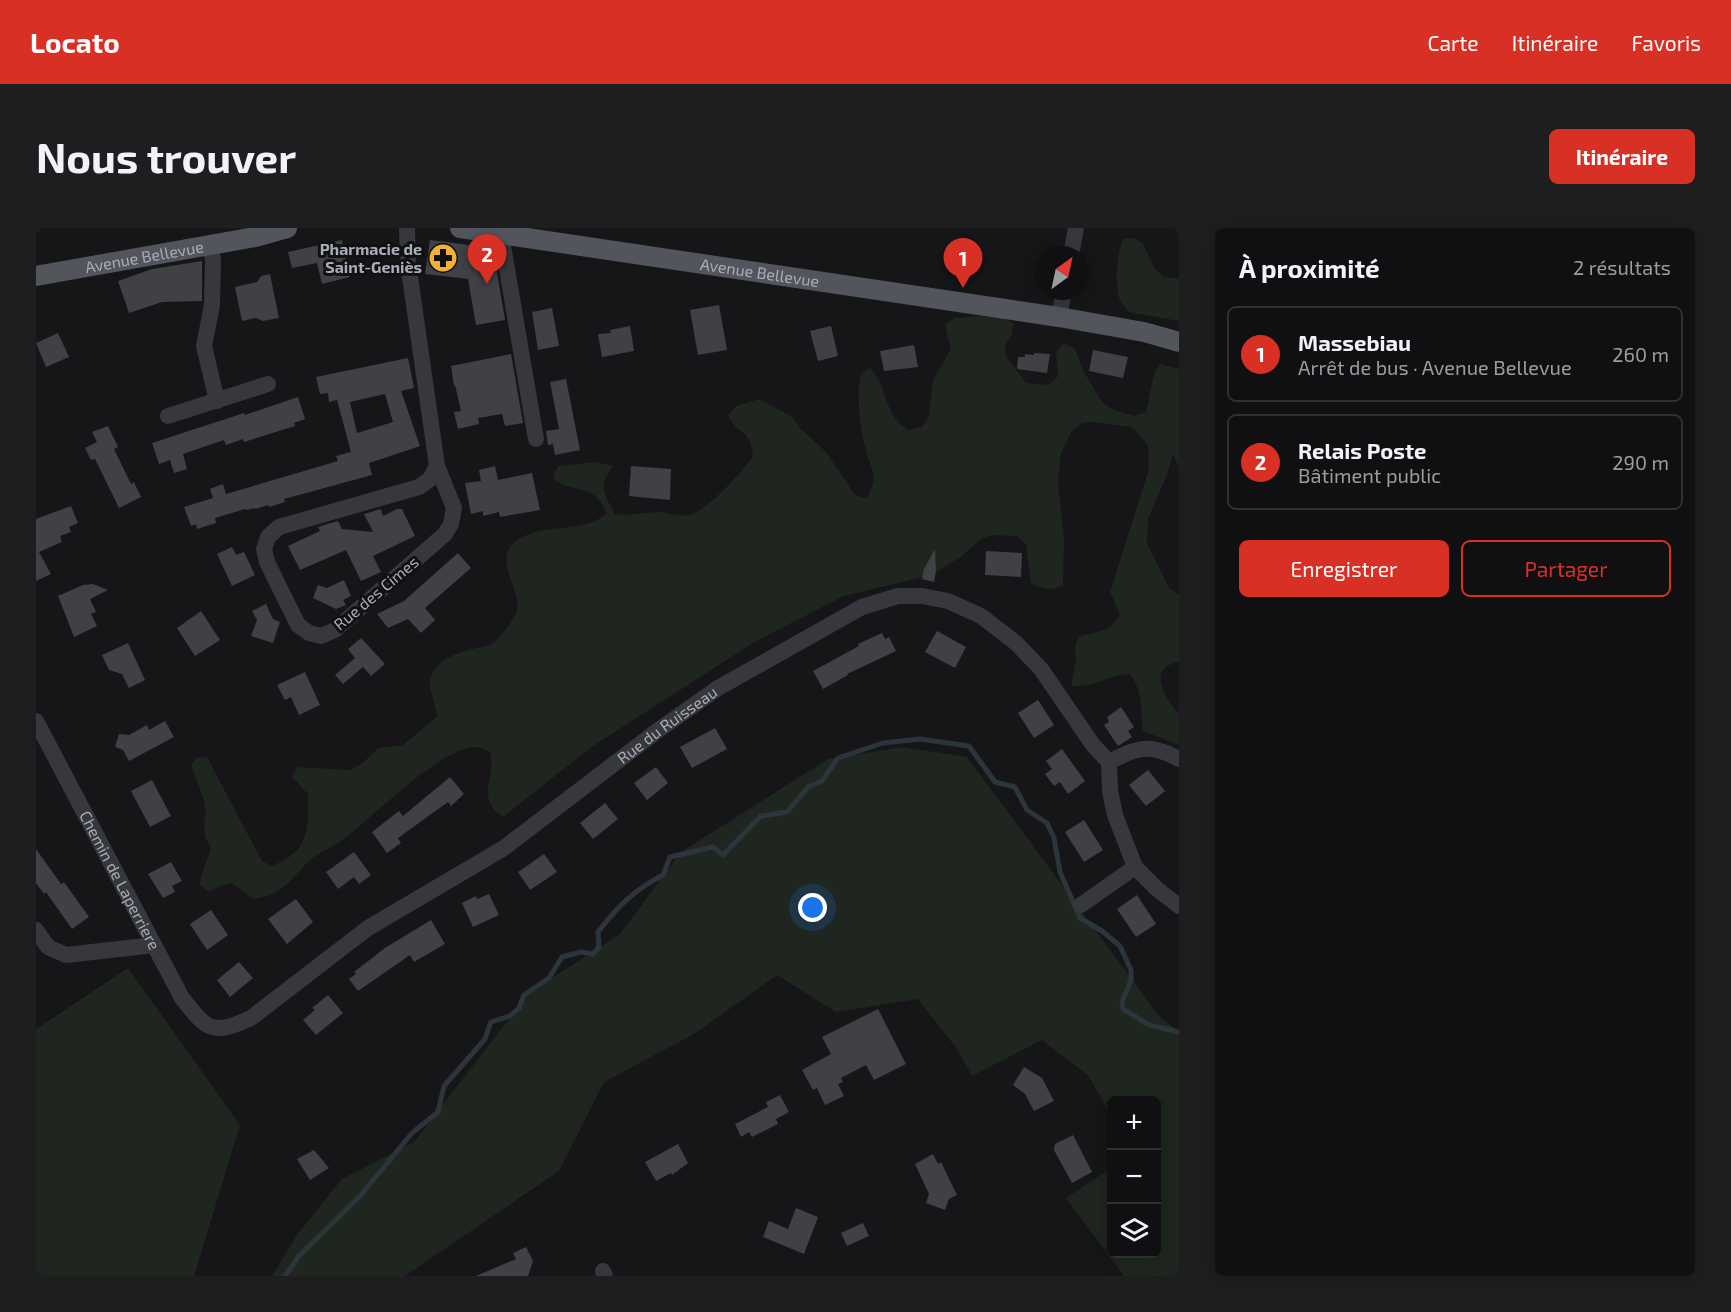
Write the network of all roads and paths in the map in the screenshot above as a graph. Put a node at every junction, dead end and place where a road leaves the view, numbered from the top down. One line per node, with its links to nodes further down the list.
1 (287, 228): 6 (main road, Avenue Bellevue)
2 (407, 228): 16 (street, Rue des Cimes)
3 (460, 228): 5 (main road, Avenue Bellevue)
4 (1076, 228): 7 (street)
5 (501, 234): 10 (main road, Avenue Bellevue); 15 (street)
6 (210, 244): 8 (main road, Avenue Bellevue); 13 (street)
7 (1073, 246)
8 (36, 276)
9 (1062, 300): 10 (street)
10 (1059, 317): 11 (main road, Avenue Bellevue)
11 (1179, 342)
12 (268, 384): 13 (street)
13 (217, 401): 14 (street)
14 (168, 416)
15 (536, 439)
16 (437, 466): 16 (street, Rue des Cimes)
17 (36, 721): 24 (street, Chemin de Laperriere)
18 (1179, 759): 19 (street)
19 (1110, 762): 20 (street); 25 (street, Rue du Ruisseau)
20 (1135, 867): 21 (street); 22 (street)
21 (1081, 905)
22 (1179, 906)
23 (36, 930): 24 (street)
24 (154, 945): 25 (street, Chemin de Laperriere)
25 (216, 1029)

